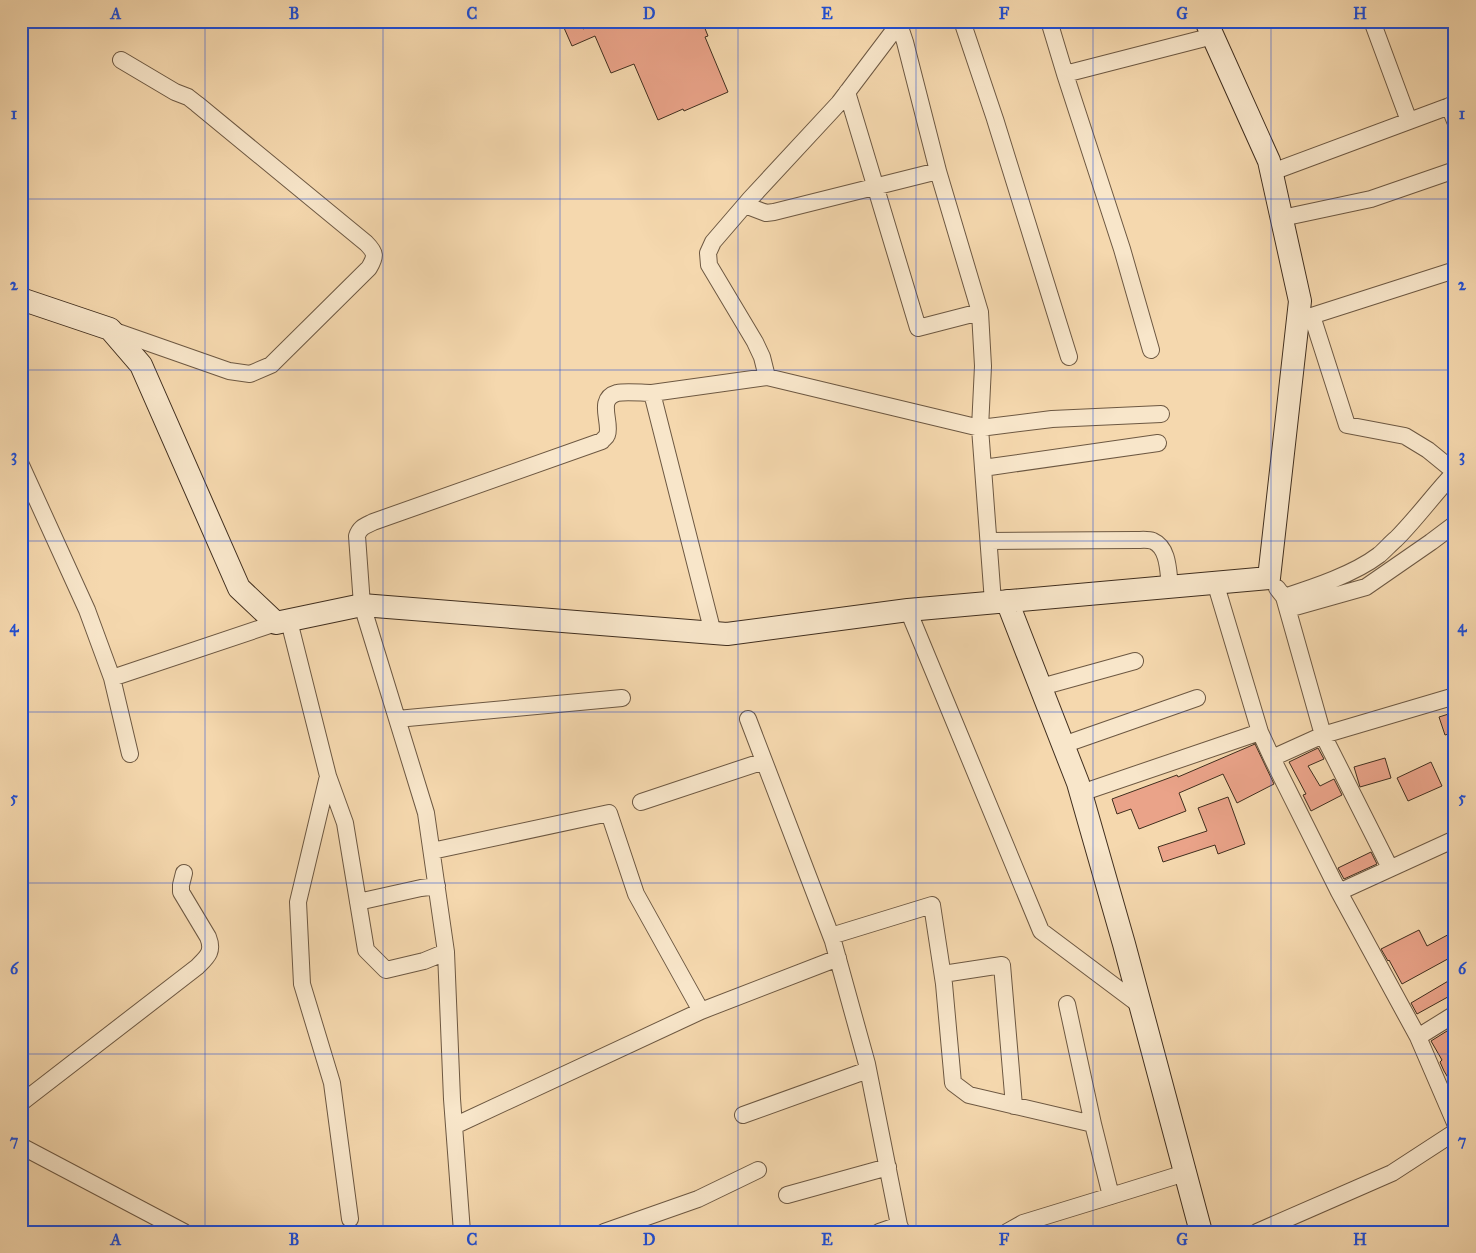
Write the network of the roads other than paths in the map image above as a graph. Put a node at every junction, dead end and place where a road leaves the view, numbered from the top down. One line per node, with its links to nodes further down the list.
1 (962, 21): 23 (street)
2 (1049, 21): 7 (street)
3 (1372, 21): 10 (street)
4 (900, 23): 8 (street); 12 (street)
5 (1212, 26): 7 (street); 13 (street)
6 (121, 60): 21 (street)
7 (1065, 74): 22 (street)
8 (847, 92): 14 (street); 15 (street)
9 (1453, 110): 10 (street)
10 (1409, 121): 13 (street)
11 (1455, 170): 16 (street)
12 (938, 171): 14 (street); 19 (street)
13 (1272, 172): 16 (street)
14 (877, 187): 15 (street); 19 (street)
15 (745, 205): 24 (street)
16 (1282, 218): 20 (street)
17 (1455, 270): 20 (street)
18 (21, 299): 21 (street)
19 (980, 312): 27 (street)
20 (1305, 318): 31 (street); 34 (street)
21 (110, 329): 41 (street)
22 (1151, 350)
23 (1069, 357)
24 (767, 377): 25 (street); 27 (street)
25 (652, 393): 39 (street); 42 (street)
26 (1161, 414): 27 (street)
27 (980, 428): 30 (street)
28 (1158, 443): 30 (street)
29 (21, 465): 44 (street)
30 (983, 468): 33 (street)
31 (1455, 472): 38 (street)
32 (1455, 524): 38 (street)
33 (989, 542): 36 (street); 37 (street)
34 (1269, 578): 35 (street); 38 (street)
35 (1215, 582): 36 (street); 51 (street)
36 (1170, 586): 37 (street)
37 (1000, 602): 40 (street); 45 (street)
38 (1286, 603): 52 (street)
39 (362, 606): 41 (street); 42 (street); 49 (street)
40 (908, 610): 42 (street); 72 (street)
41 (282, 622): 44 (street); 57 (street)
42 (713, 633)
43 (1135, 662): 45 (street)
44 (112, 678): 54 (street)
45 (1040, 687): 53 (street)
46 (1455, 696): 52 (street)
47 (622, 698): 49 (street)
48 (1197, 698): 53 (street)
49 (397, 719): 61 (street)
50 (748, 719): 56 (street)
51 (1260, 732): 55 (street); 58 (street)
52 (1323, 735): 55 (street); 62 (street)
53 (1063, 745): 58 (street)
54 (130, 754)
55 (1272, 758): 65 (street)
56 (764, 761): 59 (street); 67 (street)
57 (328, 776): 66 (street); 90 (street)
58 (1081, 793): 72 (street)
59 (641, 802)
60 (1455, 839): 62 (street)
61 (432, 851): 64 (street); 73 (street)
62 (1390, 868): 65 (street)
63 (184, 873): 77 (street)
64 (436, 886): 66 (street); 68 (street)
65 (1339, 892): 75 (street)
66 (358, 902): 68 (street)
67 (831, 936): 69 (street); 70 (street)
68 (446, 952): 82 (street)
69 (838, 958): 73 (street); 76 (street)
70 (942, 974): 78 (street); 78 (street)
71 (1066, 1004): 81 (street)
72 (1141, 1006): 87 (street)
73 (701, 1011): 82 (street)
74 (1455, 1014): 75 (street)
75 (1418, 1037): 80 (street)
76 (868, 1070): 79 (street); 85 (street)
77 (21, 1103)
78 (1014, 1106): 81 (street)
79 (743, 1115)
80 (1455, 1123)
81 (1093, 1124): 89 (street)
82 (454, 1126): 93 (street)
83 (1455, 1132): 98 (street)
84 (21, 1146): 92 (street)
85 (888, 1167): 88 (street); 91 (street)
86 (758, 1170): 94 (street)
87 (1185, 1173): 89 (street); 97 (street)
88 (787, 1195)
89 (1111, 1196): 96 (street)
90 (350, 1219)
91 (901, 1228): 95 (street)
92 (184, 1232)
93 (462, 1232)
94 (604, 1232)
95 (878, 1232)
96 (1007, 1232)
97 (1201, 1232)
98 (1257, 1232)

